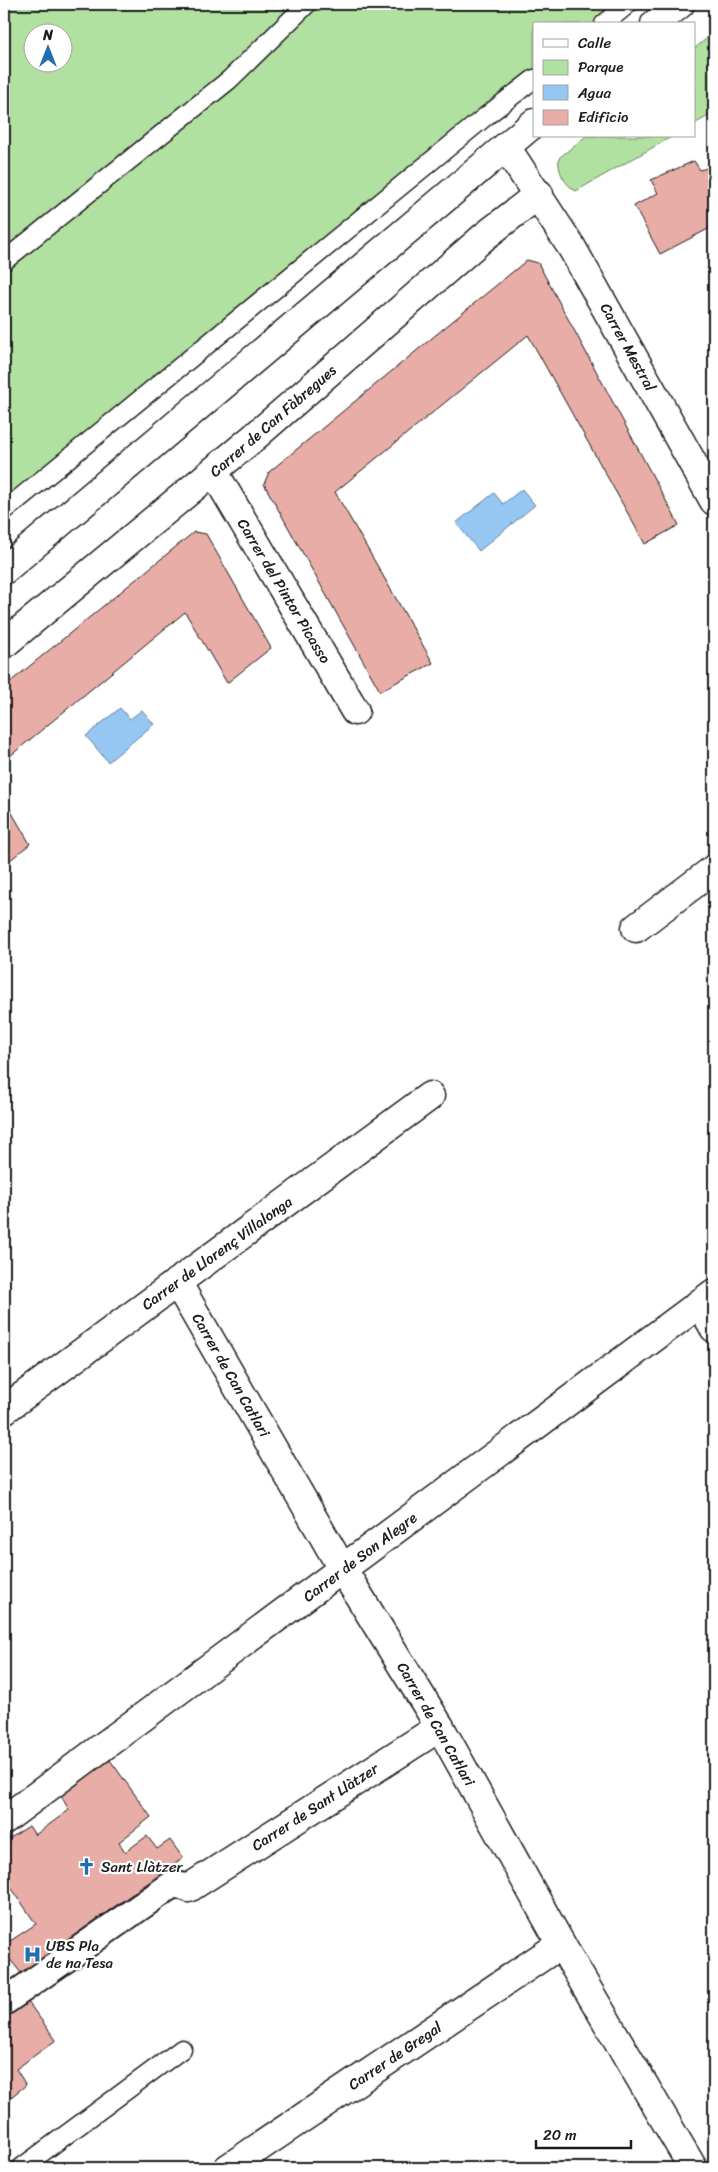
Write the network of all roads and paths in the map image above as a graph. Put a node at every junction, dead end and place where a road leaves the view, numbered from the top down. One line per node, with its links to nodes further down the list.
1 (307, 4): 10 (lane)
2 (628, 4): 4 (lane)
3 (680, 4): 5 (street)
4 (606, 22)
5 (658, 22)
6 (533, 80): 13 (lane)
7 (533, 124): 8 (street)
8 (506, 147): 9 (street, Carrer Mestral); 14 (street)
9 (539, 194): 11 (street, Carrer de Can Fàbregues); 12 (street, Carrer Mestral)
10 (4, 261)
11 (214, 472): 15 (street, Carrer de Can Fàbregues); 16 (street, Carrer del Pintor Picasso)
12 (714, 502)
13 (4, 511)
14 (4, 570)
15 (4, 644)
16 (355, 711)
17 (714, 869): 18 (street)
18 (636, 928)
19 (430, 1096): 20 (street, Carrer de Llorenç Villalonga)
20 (178, 1282): 23 (street, Carrer de Llorenç Villalonga); 24 (street, Carrer de Can Catlari)
21 (707, 1298): 22 (street); 24 (street, Carrer de Son Alegre)
22 (714, 1328)
23 (4, 1410)
24 (343, 1570): 25 (street, Carrer de Can Catlari); 26 (street, Carrer de Son Alegre)
25 (440, 1727): 27 (street, Carrer de Sant Llàtzer); 28 (street, Carrer de Can Catlari)
26 (4, 1820)
27 (189, 1888): 29 (street)
28 (561, 1944): 32 (street, Carrer de Gregal); 33 (street, Carrer de Can Catlari)
29 (4, 2002)
30 (182, 2049): 31 (lane)
31 (21, 2168)
32 (228, 2168)
33 (693, 2168)

